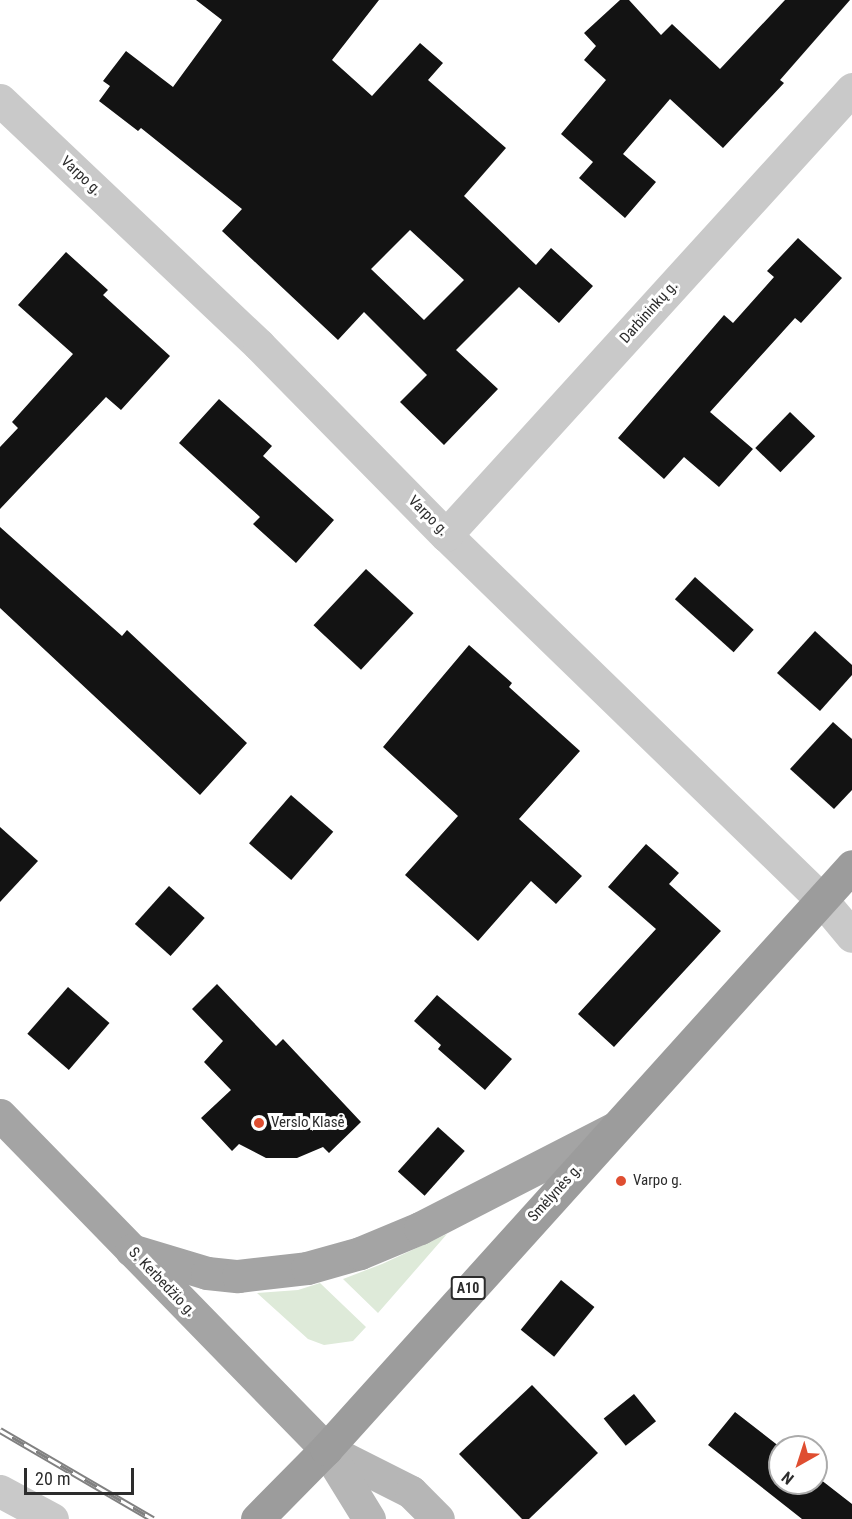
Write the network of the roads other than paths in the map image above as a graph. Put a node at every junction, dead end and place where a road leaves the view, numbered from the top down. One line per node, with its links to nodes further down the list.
1 (852, 89): 3 (street, Darbininkų g.)
2 (0, 100): 3 (street, Varpo g.)
3 (446, 535): 5 (street, Varpo g.)
4 (852, 866): 5 (highway, Smėlynės g. / A10)
5 (821, 900): 6 (street, Varpo g.); 8 (highway, Smėlynės g. / A10)
6 (852, 936)
7 (0, 1115): 9 (main road, S. Kerbedžio g.)
8 (613, 1129): 9 (main road); 10 (highway, Smėlynės g. / A10)
9 (131, 1250): 10 (main road, S. Kerbedžio g.)
10 (326, 1449): 13 (highway, Smėlynės g. / A10); 14 (main road, S. Kerbedžio g.); 15 (main road, S. Kerbedžio g.)
11 (0, 1491): 12 (street)
12 (52, 1519)
13 (257, 1519)
14 (369, 1519)
15 (438, 1519)

